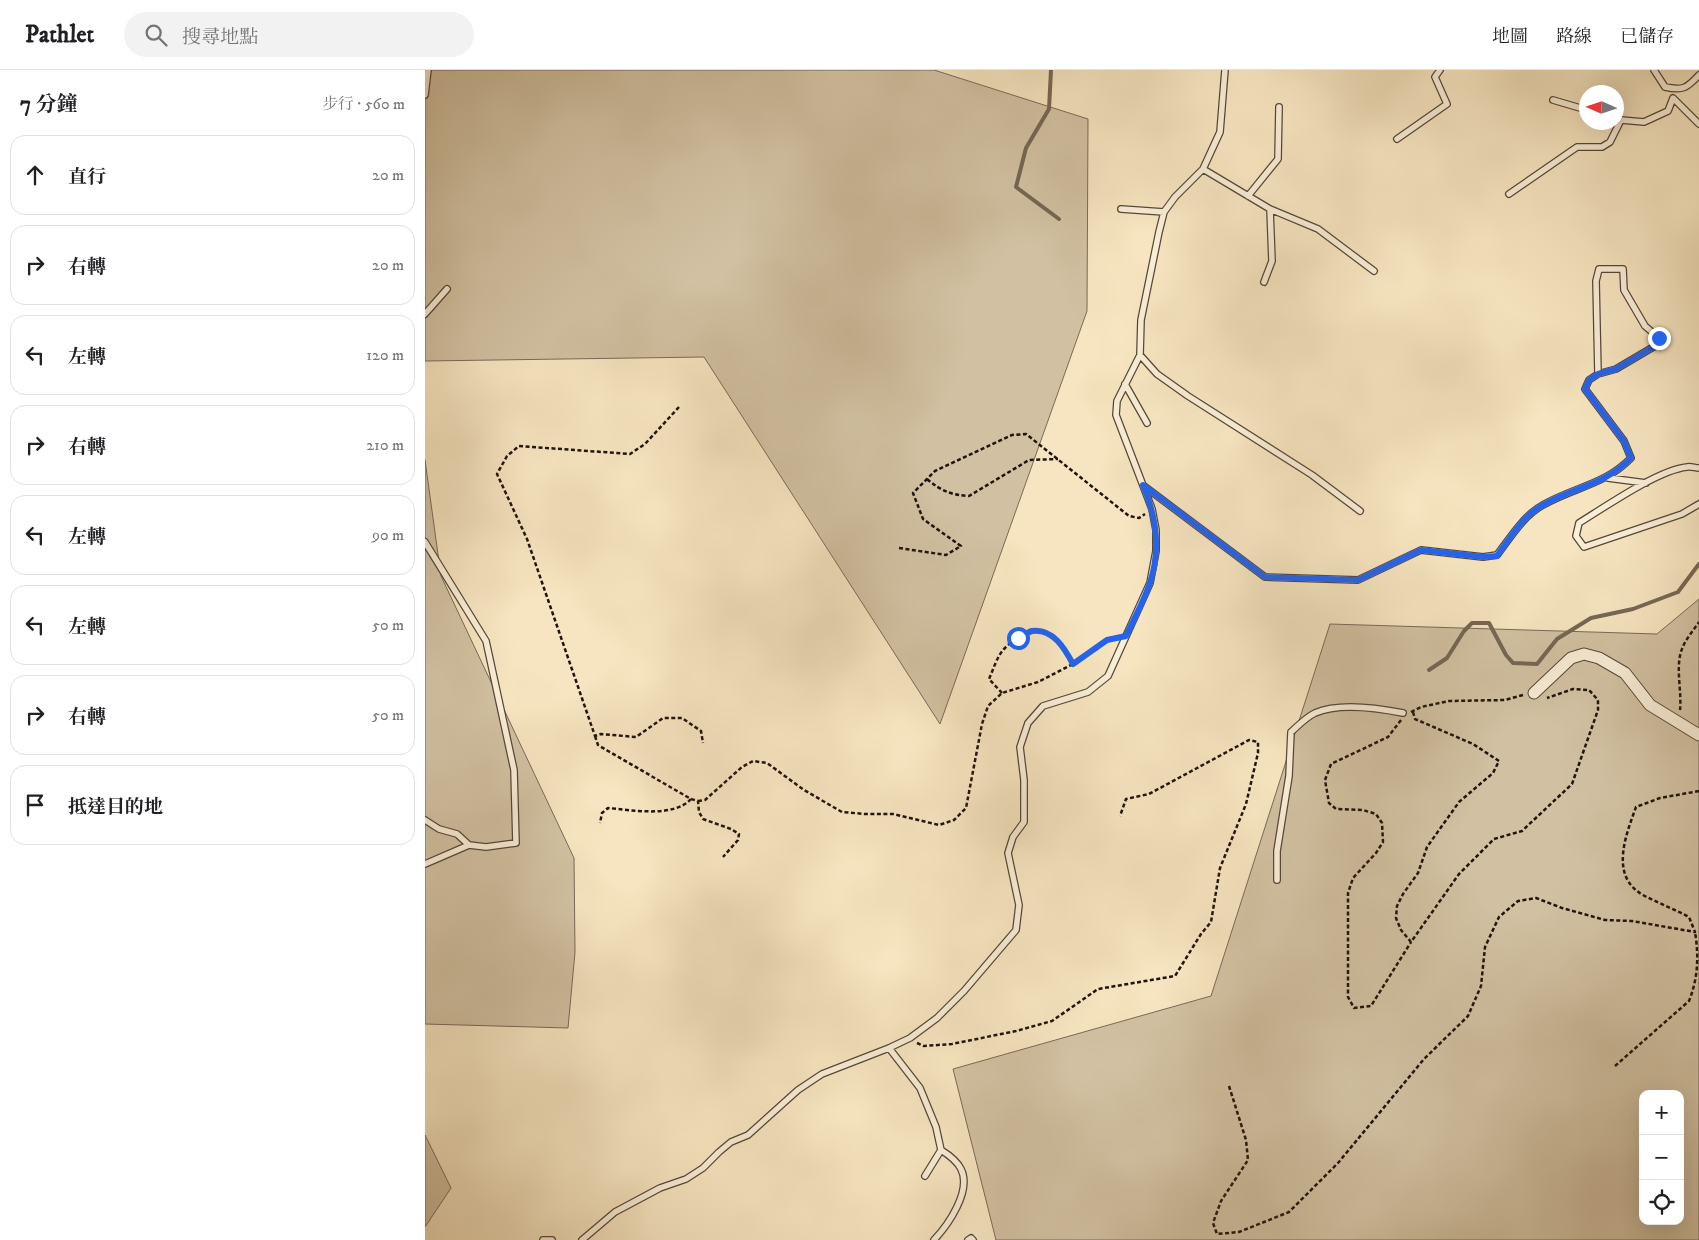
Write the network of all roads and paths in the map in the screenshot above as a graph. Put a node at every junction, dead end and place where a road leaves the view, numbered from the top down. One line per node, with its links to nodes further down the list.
1 (428, 70): 7 (lane)
2 (1225, 70): 16 (lane)
3 (1440, 70): 15 (lane)
4 (1654, 70): 6 (lane)
5 (1699, 75): 6 (lane)
6 (1674, 89): 8 (lane)
7 (425, 95)
8 (1673, 98): 12 (lane); 13 (lane)
9 (1553, 100): 11 (lane)
10 (1279, 107): 18 (lane)
11 (1579, 108)
12 (1624, 120)
13 (1699, 124)
14 (1615, 130): 17 (lane)
15 (1397, 139)
16 (1203, 169): 18 (lane); 21 (lane)
17 (1509, 194)
18 (1248, 196): 20 (lane)
19 (1121, 209): 21 (lane)
20 (1270, 209): 22 (lane); 23 (lane)
21 (1164, 212): 26 (lane)
22 (1374, 271)
23 (1264, 282)
24 (447, 289): 25 (lane)
25 (425, 314)
26 (1140, 356): 28 (lane); 39 (lane)
27 (1598, 374): 27 (lane); 33 (lane)
28 (1125, 384): 30 (lane); 36 (lane)
29 (679, 407): 51 (path)
30 (1147, 423)
31 (1058, 459): 34 (path); 34 (path); 38 (path)
32 (1699, 468): 35 (lane)
33 (1607, 478): 35 (lane); 36 (lane)
34 (927, 479): 41 (path)
35 (1647, 483): 37 (lane)
36 (1143, 485): 38 (lane)
37 (1699, 504)
38 (1152, 509): 43 (lane)
39 (1360, 511)
40 (425, 542): 59 (lane)
41 (899, 548)
42 (1699, 622): 49 (path)
43 (1126, 636): 44 (path); 65 (lane)
44 (1073, 664): 45 (path); 45 (path)
45 (1002, 693): 55 (path)
46 (1534, 693): 47 (path); 49 (street); 64 (path)
47 (1413, 712): 48 (path); 64 (path)
48 (1403, 714): 62 (lane); 64 (path)
49 (1678, 721): 50 (street)
50 (1699, 735)
51 (595, 736): 52 (path); 54 (path)
52 (703, 743)
53 (1699, 790): 63 (path)
54 (691, 799): 55 (path); 58 (path)
55 (698, 802): 60 (path)
56 (1120, 816): 65 (path)
57 (425, 820): 59 (lane)
58 (600, 823)
59 (469, 846): 61 (lane)
60 (723, 857)
61 (425, 864)
62 (1277, 880)
63 (1695, 932): 67 (path); 68 (path)
64 (1411, 942)
65 (910, 1038): 66 (lane)
66 (889, 1048): 69 (lane); 73 (lane)
67 (1615, 1066)
68 (1229, 1086)
69 (941, 1150): 70 (lane); 74 (lane)
70 (925, 1176)
71 (543, 1240): 72 (lane)
72 (552, 1240)
73 (582, 1240)
74 (934, 1240)
75 (968, 1240): 76 (lane)
76 (973, 1240)

